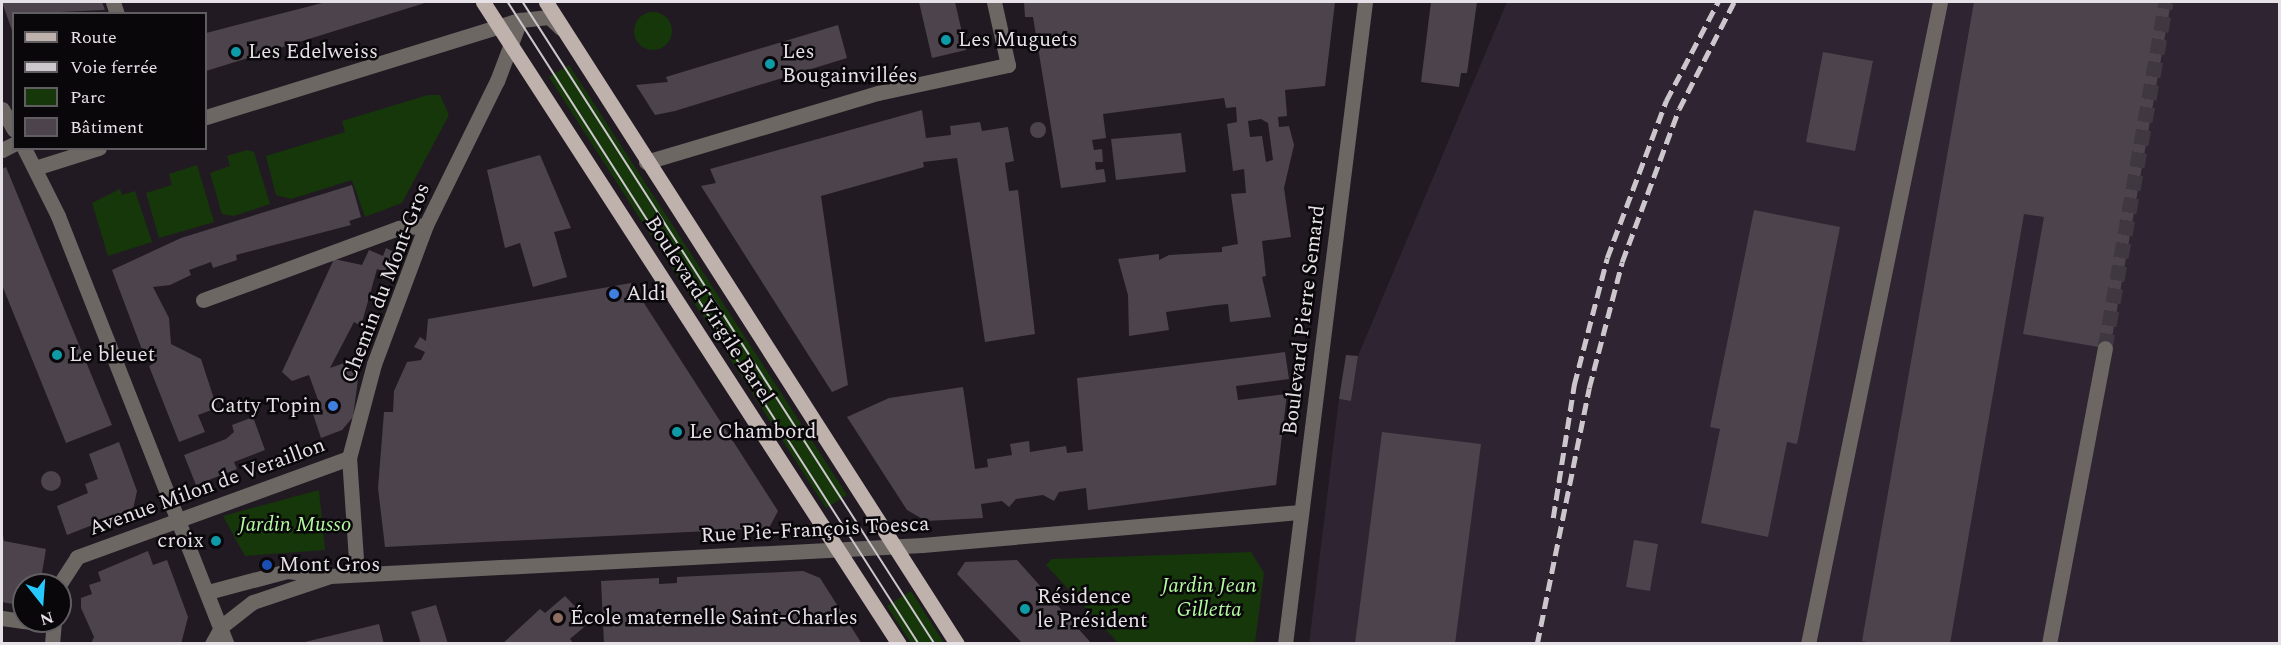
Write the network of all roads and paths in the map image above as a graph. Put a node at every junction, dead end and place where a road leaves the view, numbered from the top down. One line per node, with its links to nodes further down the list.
1 (483, 2): 7 (main road, Boulevard Virgile Barel)
2 (546, 2): 8 (main road, Boulevard Virgile Barel)
3 (994, 2): 15 (street)
4 (1365, 2): 21 (street, Boulevard Pierre Semard)
5 (1940, 2): 35 (street)
6 (520, 20): 7 (street); 8 (street); 9 (street, Chemin du Mont-Gros)
7 (497, 29): 9 (main road, Boulevard Virgile Barel); 11 (street)
8 (567, 34): 15 (main road, Boulevard Virgile Barel)
9 (509, 47): 17 (street, Chemin du Mont-Gros); 24 (main road, Boulevard Virgile Barel)
10 (2, 109): 12 (street)
11 (207, 117)
12 (12, 126)
13 (25, 150): 16 (street)
14 (93, 150): 16 (street)
15 (646, 162): 23 (main road, Boulevard Virgile Barel)
16 (35, 168): 22 (street)
17 (426, 225): 18 (street); 20 (street, Chemin du Mont-Gros)
18 (203, 300)
19 (2105, 348): 36 (street)
20 (349, 458): 22 (street, Avenue Milon de Veraillon); 26 (street, Chemin du Mont-Gros)
21 (1301, 512): 23 (street, Rue Pie-François Toesca); 34 (street, Boulevard Pierre Semard)
22 (178, 517): 25 (street, Avenue Milon de Veraillon); 28 (street)
23 (895, 546): 24 (street, Rue Pie-François Toesca); 33 (main road, Boulevard Virgile Barel)
24 (838, 550): 26 (street, Rue Pie-François Toesca); 32 (main road, Boulevard Virgile Barel)
25 (66, 573)
26 (357, 574): 27 (street, Rue Pie-François Toesca)
27 (330, 576): 28 (street); 29 (street)
28 (208, 592): 29 (street)
29 (222, 626): 30 (street); 31 (street)
30 (212, 644)
31 (227, 644)
32 (898, 644)
33 (957, 644)
34 (1285, 644)
35 (1808, 644)
36 (2049, 644)

